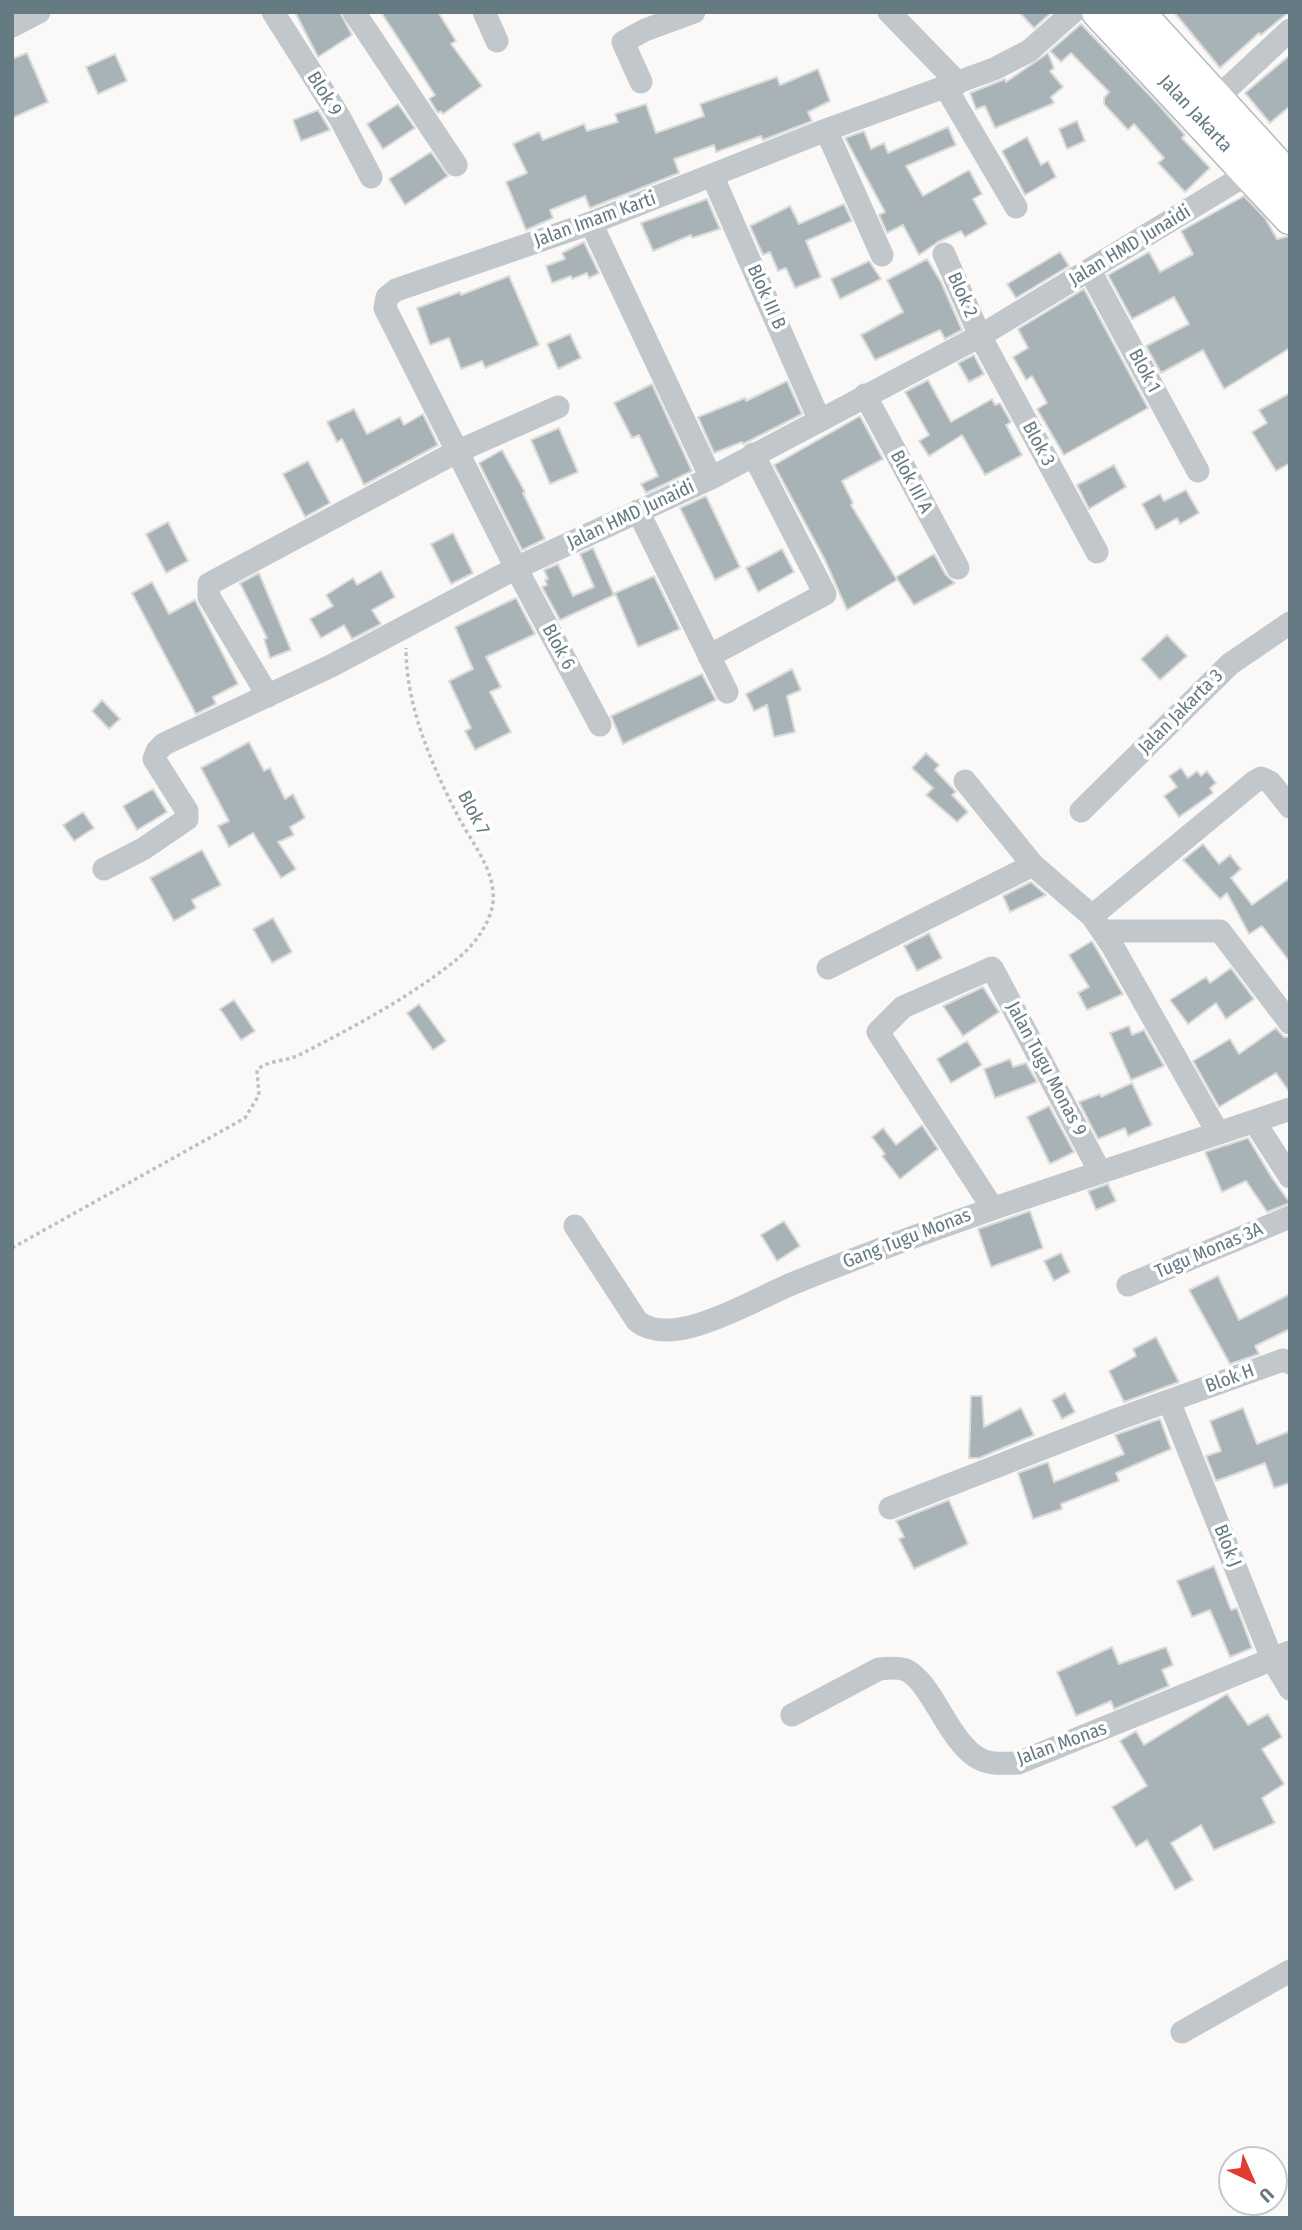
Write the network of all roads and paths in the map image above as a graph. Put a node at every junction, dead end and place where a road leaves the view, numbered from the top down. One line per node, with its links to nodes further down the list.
1 (39, 12): 10 (street)
2 (273, 12): 20 (street, Blok 9)
3 (354, 12): 17 (street)
4 (484, 12): 12 (street)
5 (694, 12): 13 (street)
6 (889, 12): 14 (street)
7 (1073, 12): 14 (street, Jalan Imam Karti)
8 (1098, 12): 18 (main road, Jalan Jakarta)
9 (1141, 13): 15 (main road, Jalan Jakarta)
10 (12, 26)
11 (1290, 30): 15 (street)
12 (497, 41)
13 (640, 82)
14 (952, 85): 16 (street, Jalan Imam Karti); 22 (street)
15 (1216, 99): 21 (main road, Jalan Jakarta)
16 (826, 130): 19 (street, Jalan Imam Karti); 26 (street)
17 (456, 164)
18 (1249, 173): 23 (main road, Jalan Jakarta); 27 (street, Jalan HMD Junaidi)
19 (712, 175): 24 (street, Jalan Imam Karti); 31 (street, Blok III B)
20 (371, 177)
21 (1290, 179)
22 (1016, 208)
23 (1290, 218)
24 (591, 223): 32 (street, Jalan Imam Karti); 35 (street)
25 (944, 254): 28 (street, Blok 2)
26 (882, 256)
27 (1090, 271): 28 (street, Jalan HMD Junaidi); 34 (street, Blok 1)
28 (980, 335): 29 (street, Jalan HMD Junaidi); 37 (street, Blok 3)
29 (865, 395): 31 (street, Jalan HMD Junaidi); 39 (street, Blok III A)
30 (558, 407): 32 (street)
31 (819, 419): 33 (street, Jalan HMD Junaidi)
32 (456, 452): 38 (street, Jalan Imam Karti); 44 (street)
33 (753, 454): 35 (street, Jalan HMD Junaidi); 42 (street)
34 (1198, 471)
35 (711, 478): 36 (street, Jalan HMD Junaidi)
36 (638, 511): 38 (street, Jalan HMD Junaidi); 42 (street)
37 (1097, 552)
38 (516, 568): 41 (street, Jalan HMD Junaidi); 45 (street, Blok 6)
39 (958, 568)
40 (1290, 623): 48 (street, Jalan Jakarta 3)
41 (405, 626): 44 (street, Jalan HMD Junaidi); 62 (path, Blok 7)
42 (709, 656): 43 (street)
43 (727, 692)
44 (268, 696): 50 (street, Jalan HMD Junaidi)
45 (600, 725)
46 (965, 780): 49 (street)
47 (1290, 807): 51 (street)
48 (1081, 811)
49 (1033, 865): 51 (street); 52 (street)
50 (104, 869)
51 (1097, 924): 53 (street); 56 (street)
52 (828, 968)
53 (1290, 1023)
54 (1290, 1109): 55 (street, Gang Tugu Monas)
55 (1254, 1121): 56 (street, Gang Tugu Monas); 58 (street)
56 (1218, 1133): 57 (street, Gang Tugu Monas)
57 (1099, 1170): 59 (street, Gang Tugu Monas); 59 (street, Jalan Tugu Monas 9)
58 (1290, 1177)
59 (992, 1206): 61 (street, Gang Tugu Monas)
60 (1290, 1217): 63 (street, Tugu Monas 3A)
61 (575, 1226)
62 (12, 1248)
63 (1128, 1285)
64 (1290, 1363): 65 (street, Blok H)
65 (1169, 1401): 66 (street, Blok H); 67 (street, Blok J)
66 (890, 1508)
67 (1281, 1656): 68 (street, Blok J); 69 (street, Jalan Monas)
68 (1290, 1689)
69 (792, 1715)
70 (1290, 1972): 71 (street)
71 (1181, 2032)

